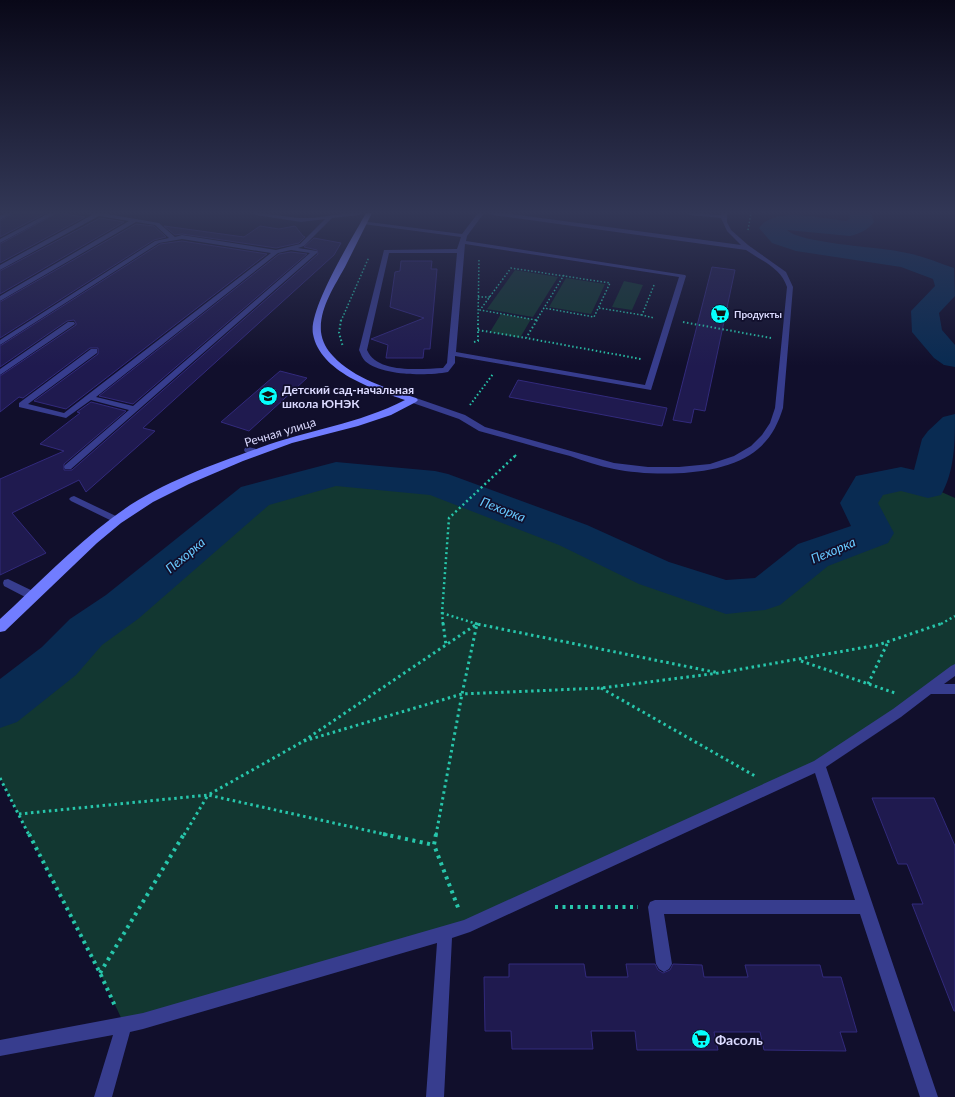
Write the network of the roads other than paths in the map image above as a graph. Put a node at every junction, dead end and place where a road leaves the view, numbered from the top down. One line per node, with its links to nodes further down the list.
1 (59, 264): 10 (lane)
2 (123, 264): 12 (lane)
3 (261, 264): 16 (lane)
4 (302, 264): 18 (lane)
5 (342, 264): 17 (street)
6 (383, 264): 14 (lane)
7 (459, 264): 14 (lane)
8 (607, 264): 14 (lane)
9 (773, 264): 17 (lane)
10 (0, 299)
11 (71, 324): 15 (lane)
12 (0, 343)
13 (94, 351): 16 (lane)
14 (452, 353)
15 (0, 373)
16 (91, 398): 18 (lane)
17 (413, 400): 21 (street, Речная улица)
18 (136, 409): 19 (lane)
19 (68, 467)
20 (74, 498): 21 (lane)
21 (118, 520): 23 (street, Речная улица)
22 (8, 583): 23 (lane)
23 (33, 596): 24 (street, Речная улица)
24 (0, 627)
25 (955, 669): 26 (lane)
26 (929, 689): 27 (lane); 28 (lane)
27 (955, 689)
28 (819, 765): 29 (lane); 30 (lane)
29 (865, 907): 31 (lane); 36 (lane)
30 (445, 933): 32 (lane); 35 (lane)
31 (664, 964)
32 (124, 1024): 33 (lane); 34 (lane)
33 (0, 1048)
34 (103, 1097)
35 (436, 1097)
36 (929, 1097)

